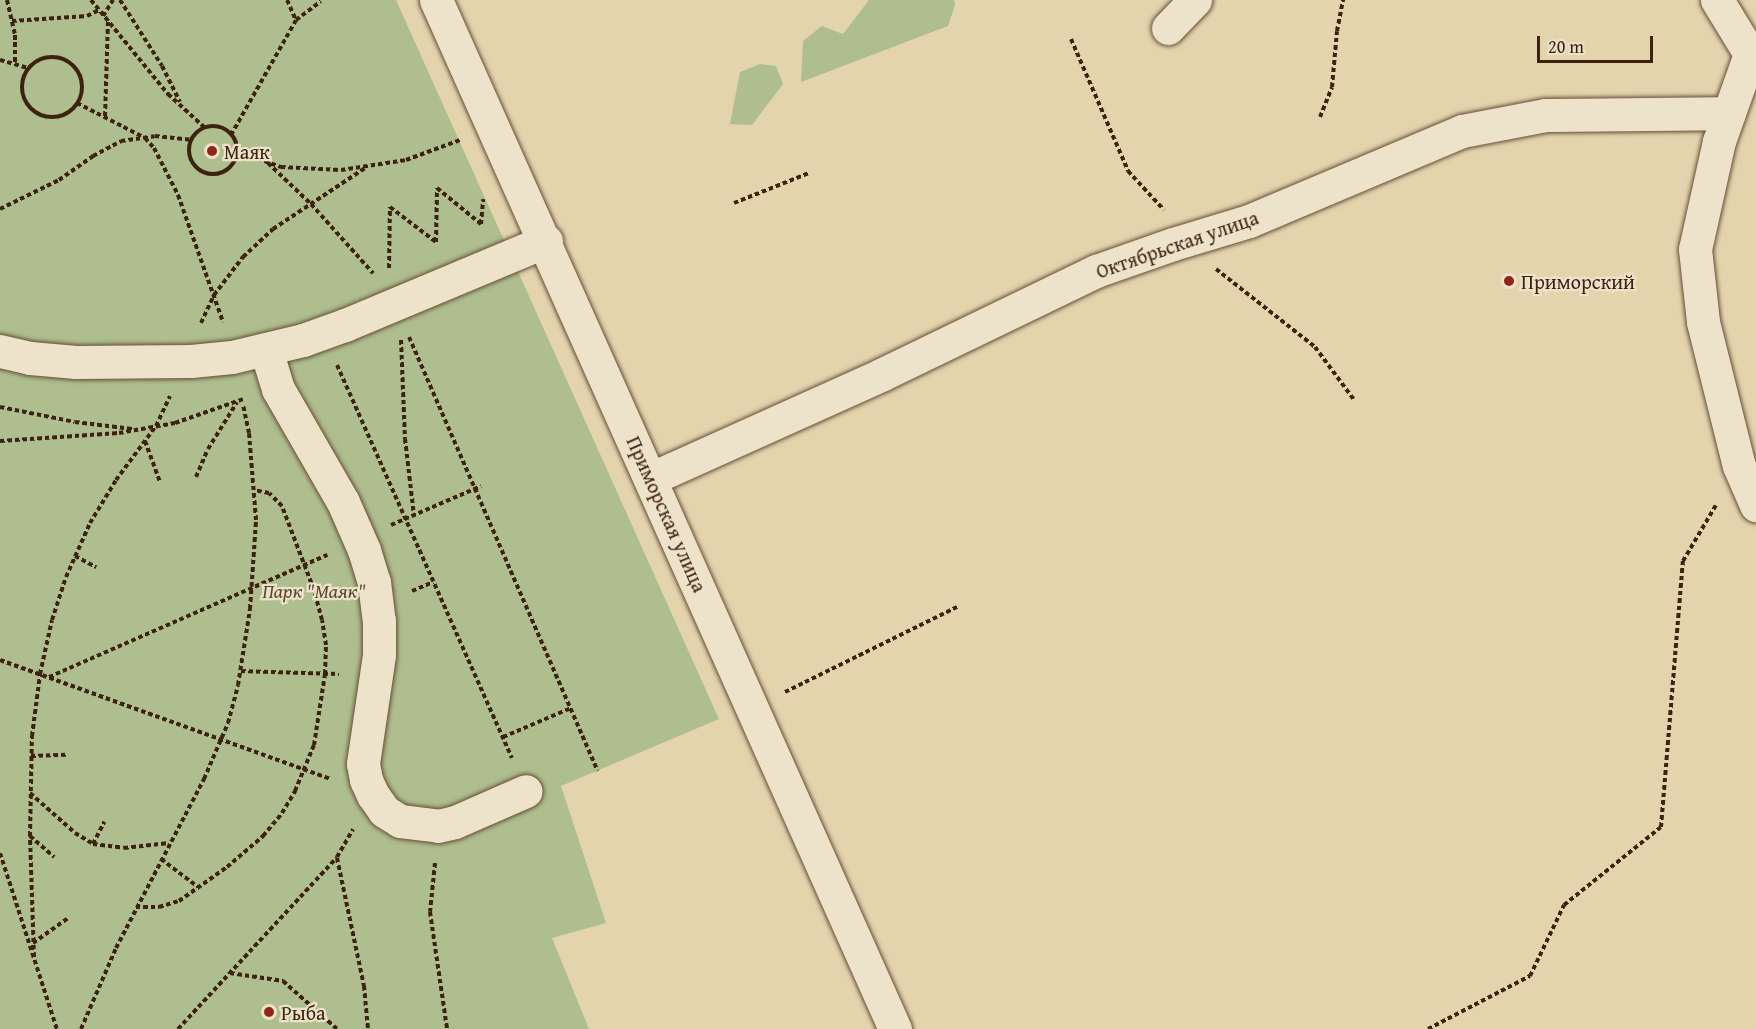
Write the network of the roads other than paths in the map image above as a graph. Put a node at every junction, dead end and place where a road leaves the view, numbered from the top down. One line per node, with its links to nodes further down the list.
1 (436, 0): 7 (street, Приморская улица)
2 (1195, 0): 4 (street)
3 (1717, 0): 5 (street)
4 (1168, 28)
5 (1753, 52): 6 (street)
6 (1729, 113): 10 (street); 11 (street, Октябрьская улица)
7 (546, 241): 8 (street); 11 (street, Приморская улица)
8 (266, 350): 9 (street); 13 (street)
9 (0, 351)
10 (1747, 465): 12 (street)
11 (652, 478): 14 (street, Приморская улица)
12 (1756, 505)
13 (526, 791)
14 (895, 1029)

